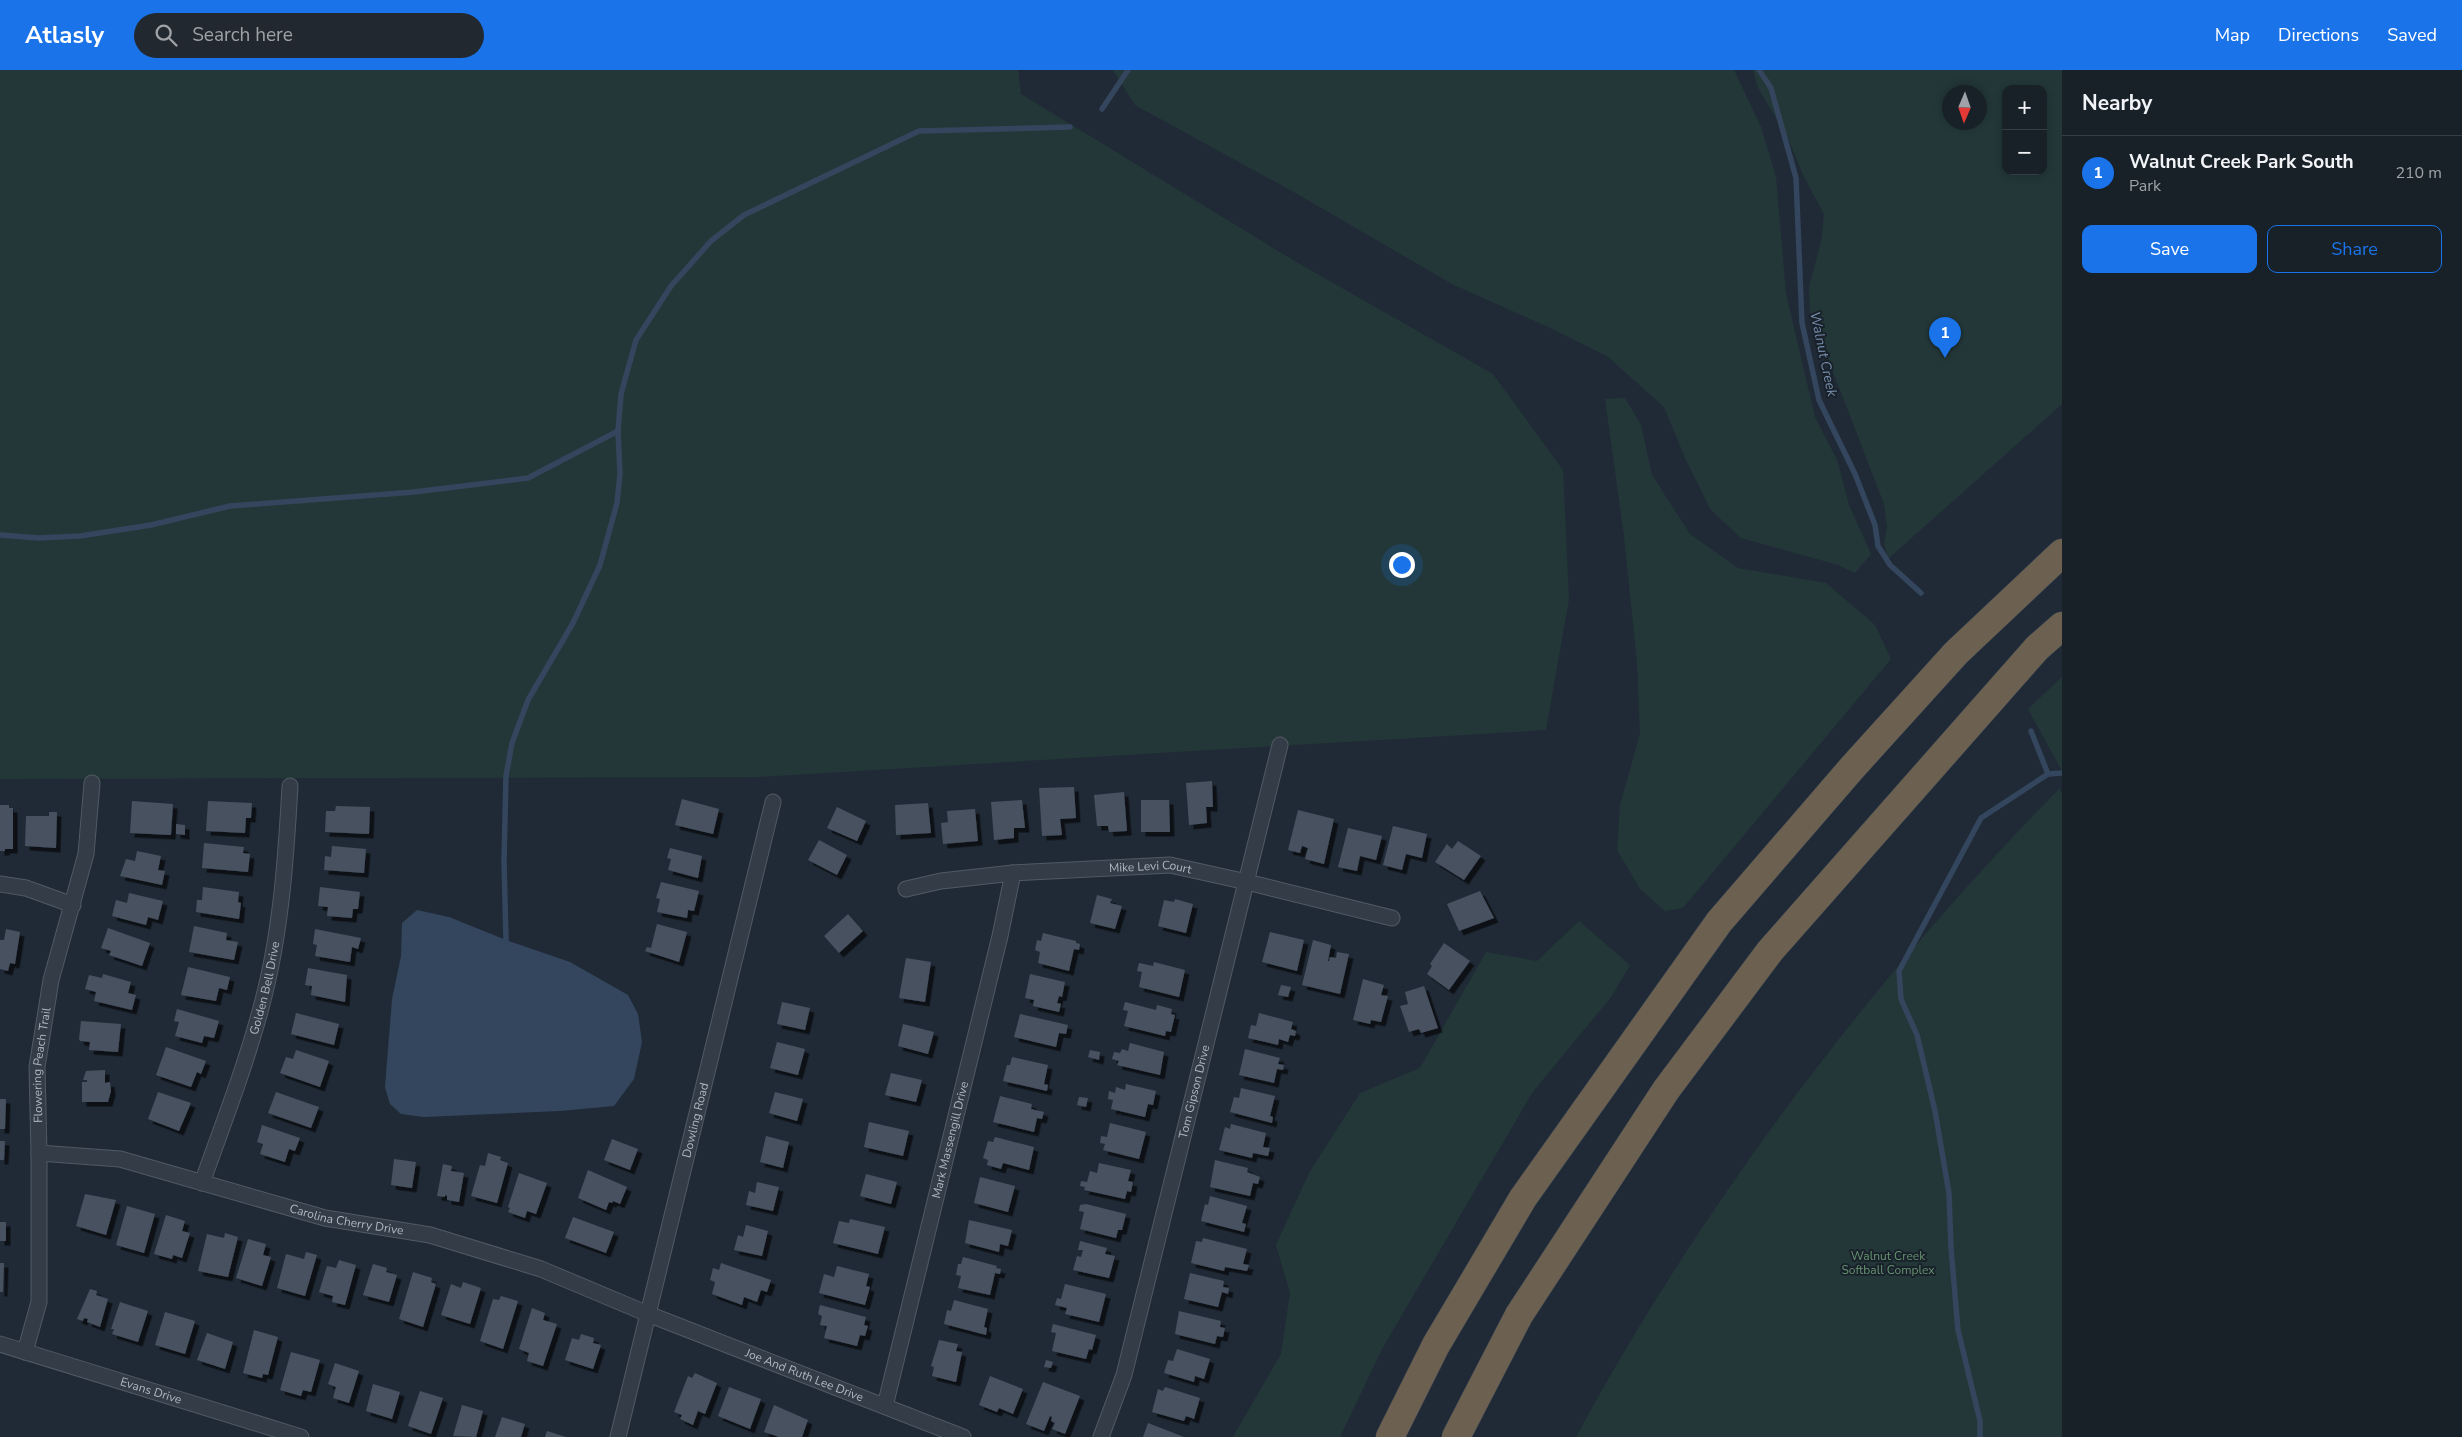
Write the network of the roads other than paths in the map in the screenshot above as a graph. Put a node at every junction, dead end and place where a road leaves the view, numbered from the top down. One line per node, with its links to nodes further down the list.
1 (2062, 553): 23 (highway)
2 (2062, 626): 24 (highway)
3 (1280, 745): 8 (street, Tom Gipson Drive)
4 (92, 784): 11 (street, Flowering Peach Trail)
5 (290, 786): 14 (street, Golden Bell Drive)
6 (773, 802): 15 (street, Dowling Road)
7 (1013, 873): 8 (street, Mike Levi Court); 10 (street, Mike Levi Court); 18 (street, Mark Massengill Drive)
8 (1247, 882): 12 (street, Mike Levi Court); 22 (street, Tom Gipson Drive)
9 (0, 884): 11 (street)
10 (906, 889)
11 (74, 905): 13 (street, Flowering Peach Trail)
12 (1392, 918)
13 (39, 1152): 14 (street, Carolina Cherry Drive); 17 (street, Flowering Peach Trail)
14 (202, 1183): 15 (street, Carolina Cherry Drive)
15 (648, 1314): 18 (street, Joe And Ruth Lee Drive); 20 (street, Dowling Road)
16 (0, 1344): 17 (street, Evans Drive)
17 (25, 1352): 19 (street, Evans Drive)
18 (885, 1406): 21 (street, Joe And Ruth Lee Drive)
19 (301, 1437)
20 (618, 1437)
21 (962, 1437)
22 (1101, 1437)
23 (1390, 1437)
24 (1456, 1437)

